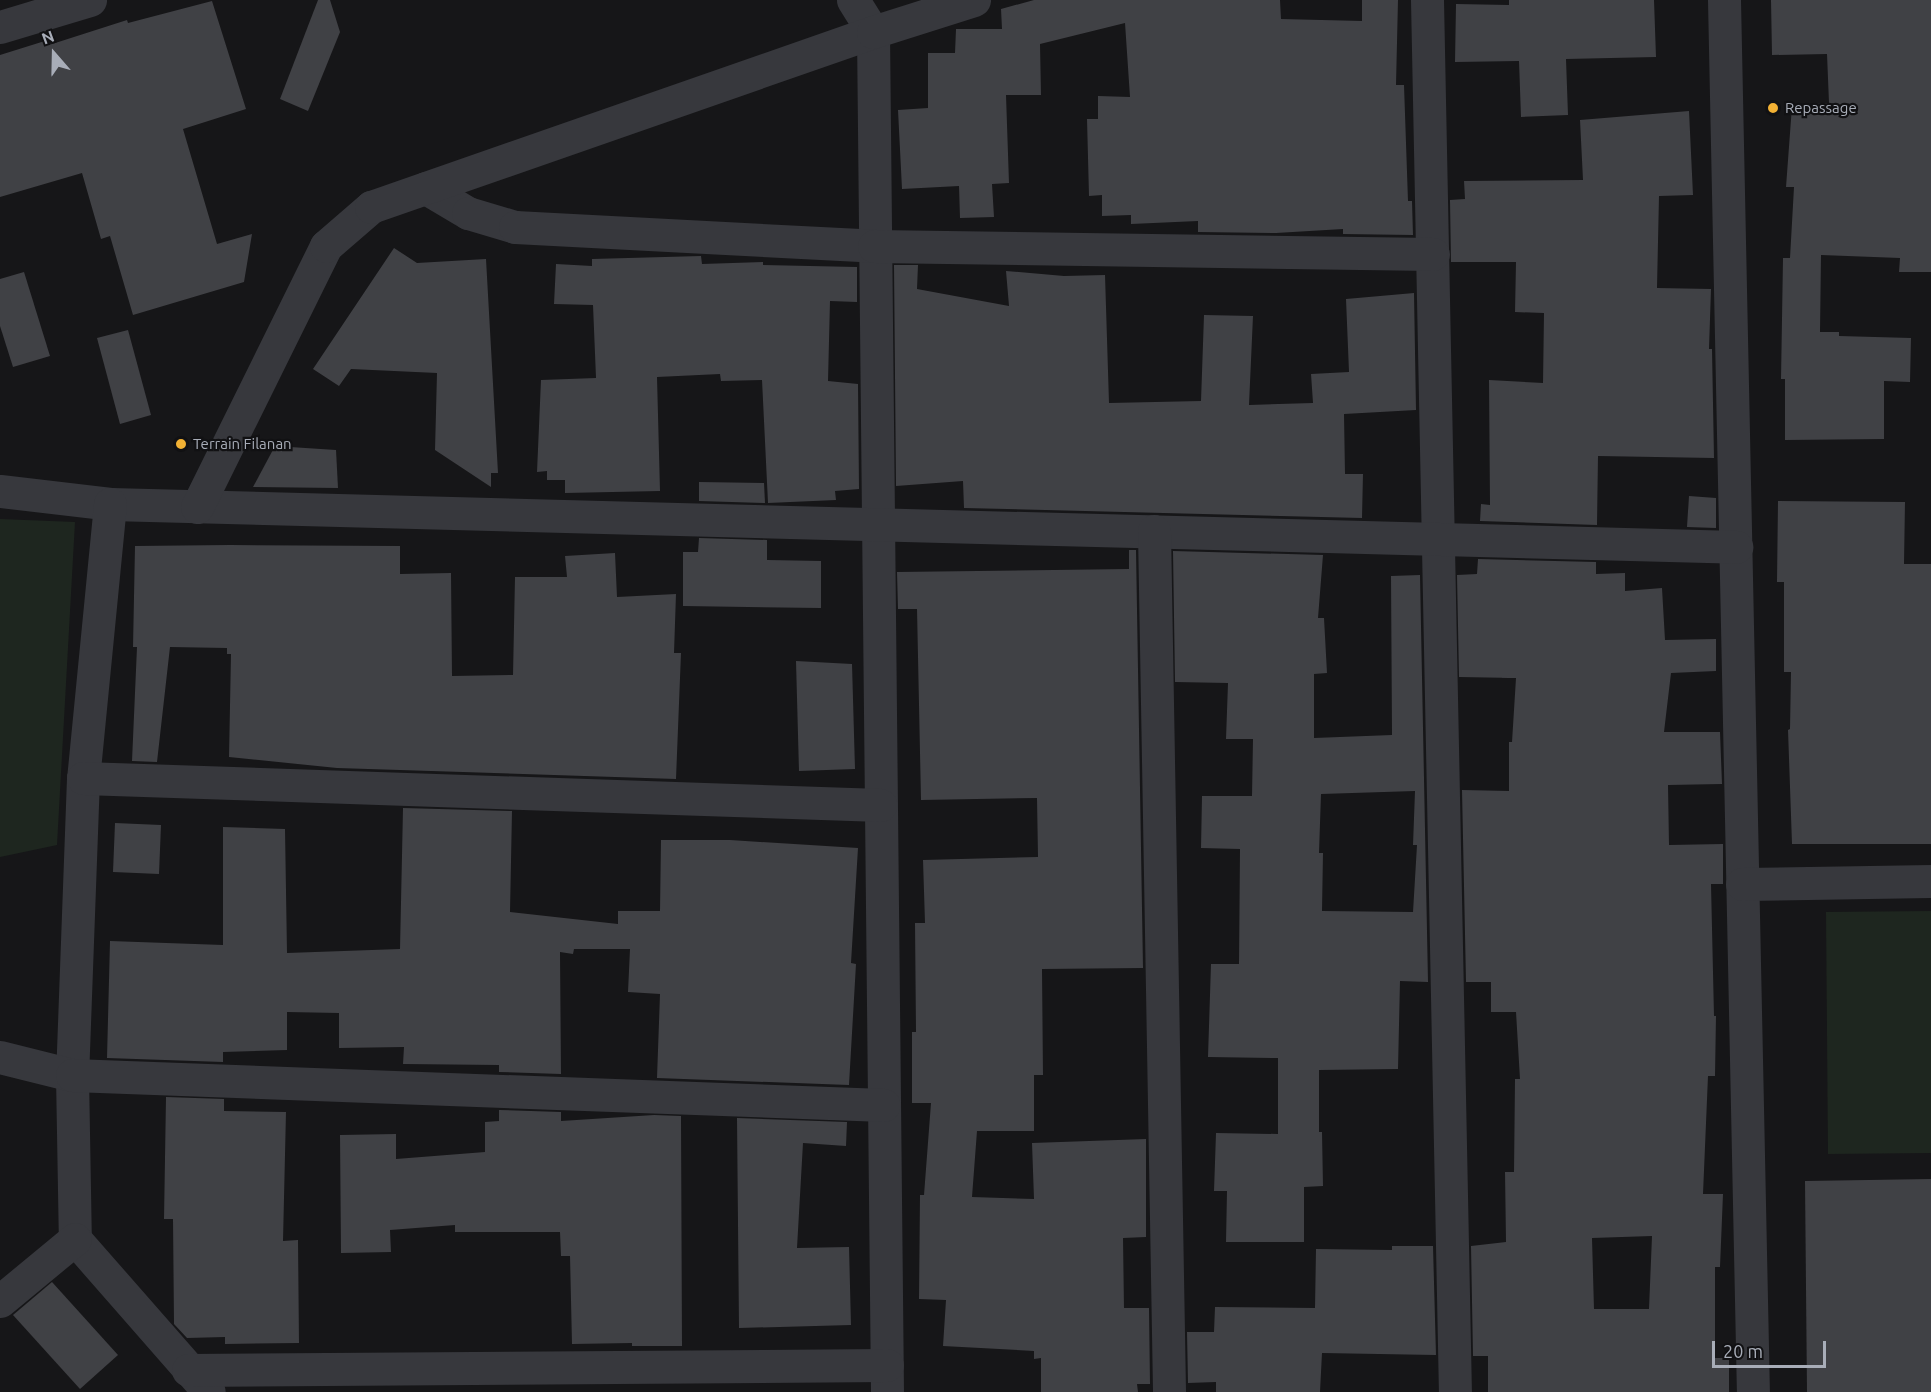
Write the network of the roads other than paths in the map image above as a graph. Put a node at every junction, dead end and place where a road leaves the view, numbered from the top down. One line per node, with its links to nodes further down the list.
1 (90, 0): 6 (street)
2 (853, 0): 7 (street)
3 (974, 0): 7 (street)
4 (1427, 0): 10 (street)
5 (1724, 0): 17 (street)
6 (0, 27)
7 (873, 32): 8 (street); 9 (street)
8 (426, 188): 9 (street); 13 (street)
9 (874, 246): 10 (street); 14 (street)
10 (1432, 254): 16 (street)
11 (0, 491): 12 (street)
12 (110, 504): 13 (street); 18 (street)
13 (197, 507): 14 (street)
14 (878, 524): 15 (street); 19 (street)
15 (1154, 531): 16 (street); 29 (street)
16 (1438, 539): 17 (street); 30 (street)
17 (1736, 547): 21 (street)
18 (83, 778): 19 (street); 23 (street)
19 (881, 805): 24 (street)
20 (1931, 881): 21 (street)
21 (1743, 884): 31 (street)
22 (0, 1057): 23 (street)
23 (72, 1075): 24 (street); 25 (street)
24 (884, 1105): 27 (street)
25 (75, 1239): 26 (street); 28 (street)
26 (0, 1301)
27 (887, 1378): 28 (street)
28 (198, 1381)
29 (1169, 1392)
30 (1455, 1392)
31 (1753, 1392)

